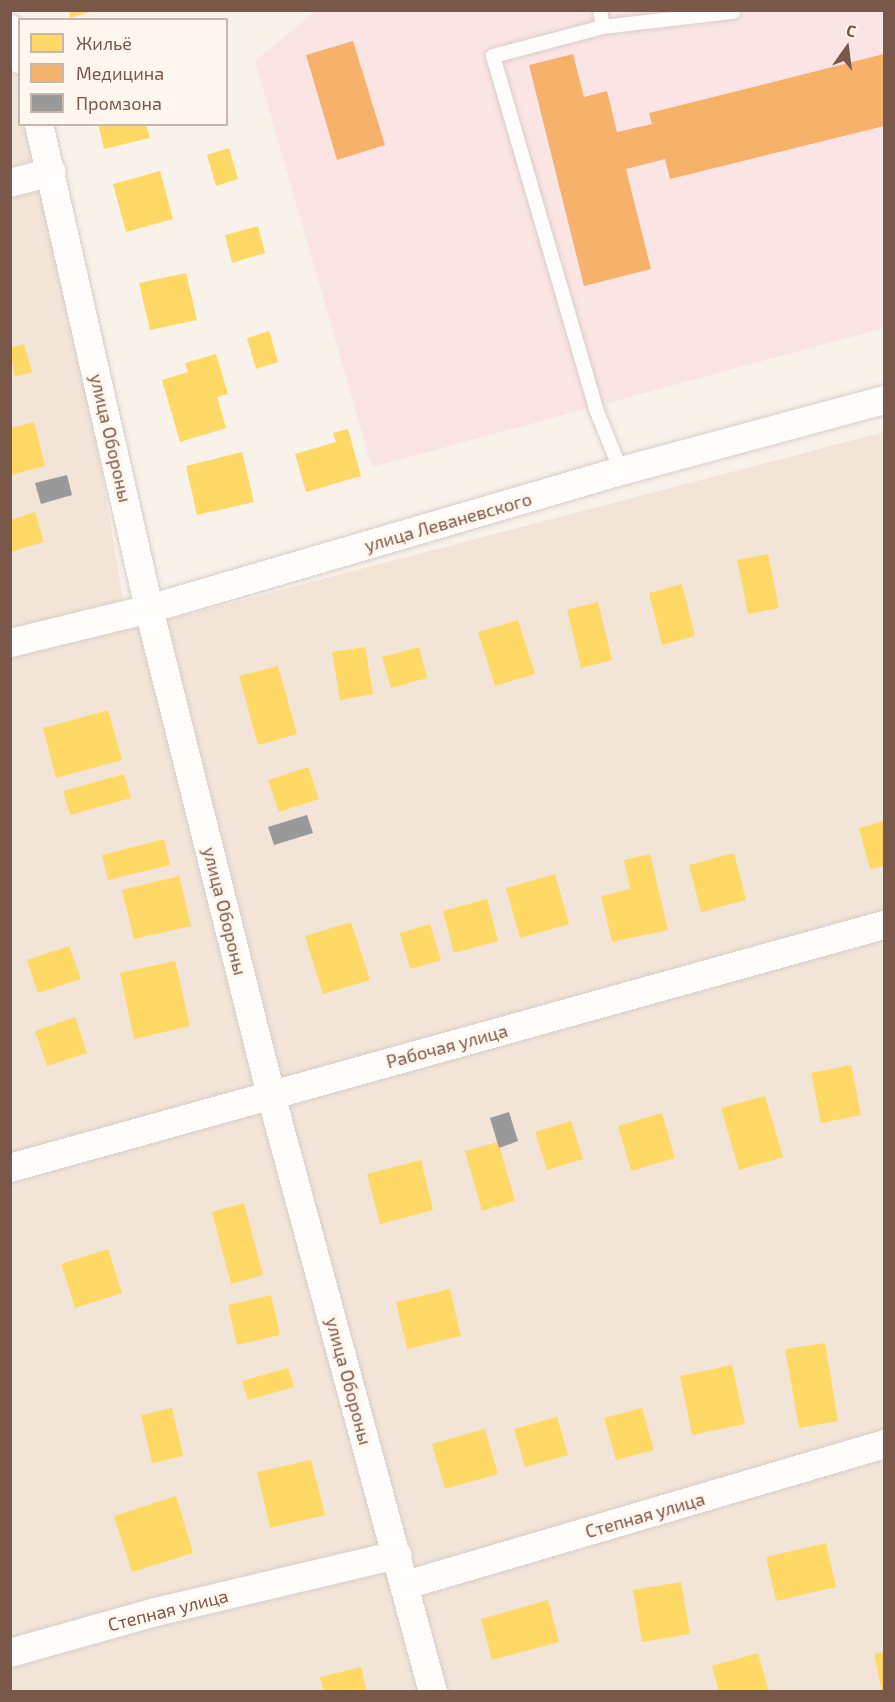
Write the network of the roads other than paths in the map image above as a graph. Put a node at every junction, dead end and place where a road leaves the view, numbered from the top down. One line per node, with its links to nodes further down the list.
1 (600, 10): 3 (lane)
2 (734, 12): 3 (lane)
3 (603, 27): 10 (lane)
4 (10, 28): 5 (street)
5 (18, 53)
6 (40, 126): 7 (street, улица Обороны)
7 (52, 172): 8 (street); 11 (street, улица Обороны)
8 (10, 183)
9 (885, 400): 10 (street, улица Леваневского)
10 (621, 471): 11 (street, улица Леваневского)
11 (149, 609): 12 (street, улица Леваневского); 14 (street, улица Обороны)
12 (10, 643)
13 (885, 925): 14 (street, Рабочая улица)
14 (271, 1095): 15 (street, Рабочая улица); 17 (street, улица Обороны)
15 (10, 1168)
16 (885, 1444): 18 (street, Степная улица)
17 (397, 1555): 18 (street, улица Обороны); 19 (street, Степная улица)
18 (406, 1585): 20 (street, улица Обороны)
19 (10, 1653)
20 (433, 1692)

